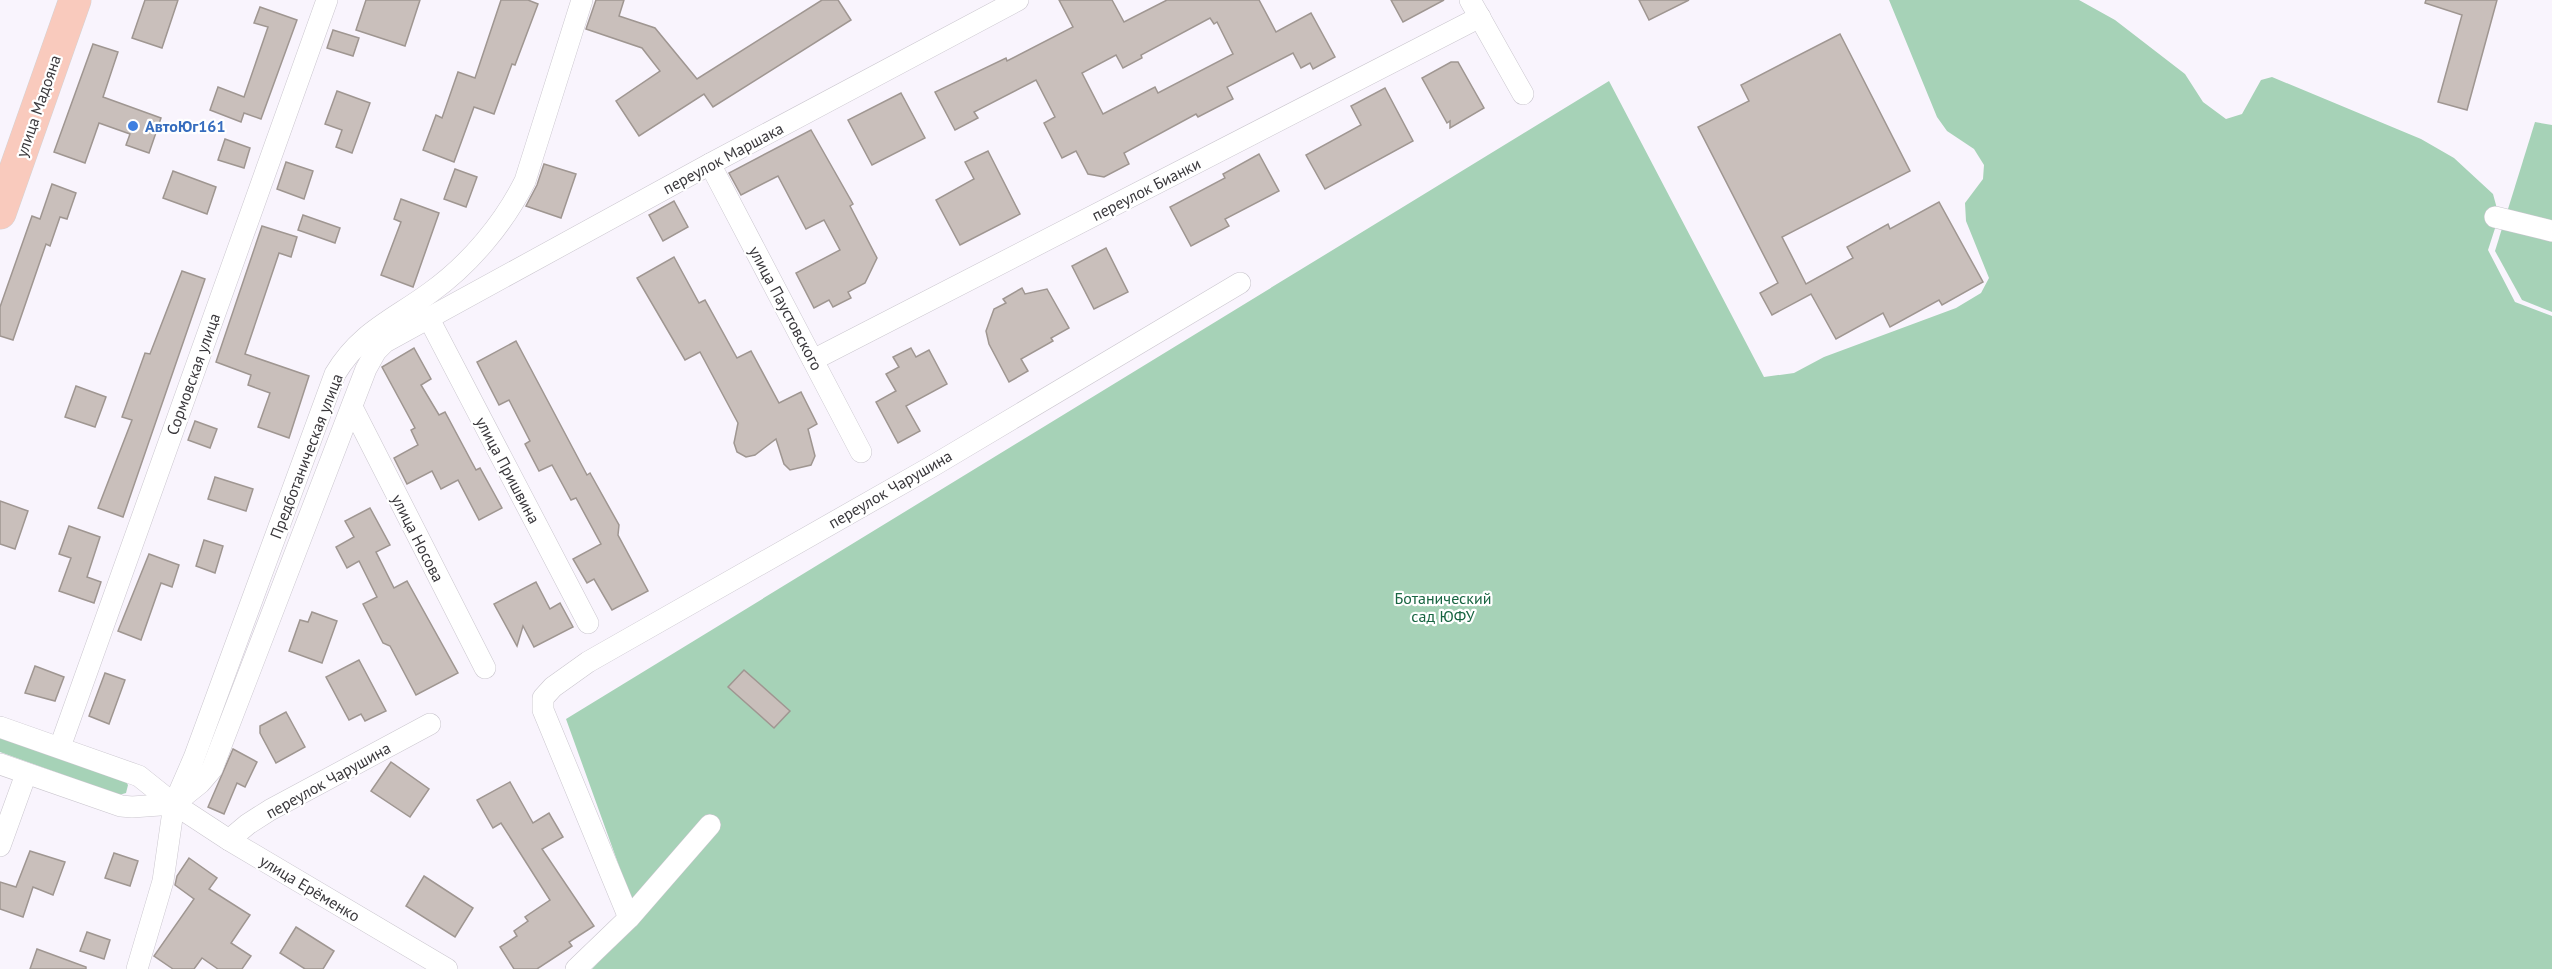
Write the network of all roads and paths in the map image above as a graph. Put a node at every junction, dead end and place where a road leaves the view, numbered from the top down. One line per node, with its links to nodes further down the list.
1 (57, 0): 8 (main road, улица Мадояна)
2 (75, 0): 10 (main road, улица Мадояна)
3 (327, 0): 22 (street, Сормовская улица)
4 (582, 0): 25 (street, Предботаническая улица)
5 (1018, 0): 9 (street, переулок Маршака)
6 (1475, 9): 7 (street); 15 (street, переулок Бианки)
7 (1523, 94)
8 (7, 132)
9 (710, 164): 14 (street, переулок Маршака); 15 (street, улица Паустовского)
10 (0, 213)
11 (2495, 217): 12 (street)
12 (2552, 231)
13 (1240, 283): 29 (street, переулок Чарушина)
14 (428, 317): 16 (street, Предботаническая улица); 18 (street, улица Пришвина)
15 (813, 360): 17 (street, улица Паустовского)
16 (352, 407): 19 (street, улица Носова); 25 (street, Предботаническая улица)
17 (861, 452)
18 (588, 623)
19 (484, 668)
20 (430, 724): 27 (street, переулок Чарушина)
21 (0, 727): 22 (street, улица Ерёменко)
22 (60, 747): 25 (street, улица Ерёменко)
23 (0, 765): 24 (street)
24 (26, 774): 25 (street); 28 (street)
25 (174, 804): 27 (street, улица Ерёменко); 30 (street, Предботаническая улица)
26 (710, 825): 29 (street)
27 (229, 840): 31 (street, улица Ерёменко)
28 (0, 846)
29 (629, 918): 32 (street)
30 (137, 969)
31 (447, 969)
32 (576, 969)

